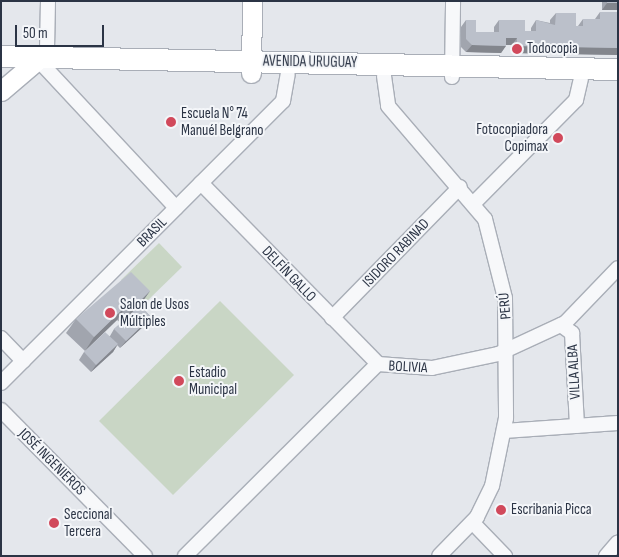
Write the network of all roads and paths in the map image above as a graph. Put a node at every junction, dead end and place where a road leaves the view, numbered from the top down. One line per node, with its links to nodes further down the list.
1 (48, 1): 5 (street)
2 (252, 1): 7 (street)
3 (453, 1): 11 (street)
4 (1, 56): 5 (main road, AVENIDA URUGUAY)
5 (44, 63): 7 (main road, AVENIDA URUGUAY); 9 (main road, AVENIDA URUGUAY); 20 (street)
6 (410, 64): 7 (main road, AVENIDA URUGUAY); 11 (main road, AVENIDA URUGUAY); 13 (main road)
7 (251, 67): 12 (main road, AVENIDA URUGUAY)
8 (1, 68): 9 (main road, AVENIDA URUGUAY)
9 (24, 68): 16 (street)
10 (618, 69): 11 (main road, AVENIDA URUGUAY)
11 (452, 71): 13 (main road, AVENIDA URUGUAY); 14 (main road, AVENIDA URUGUAY)
12 (288, 74): 13 (main road, AVENIDA URUGUAY); 17 (street, BRASIL)
13 (384, 76): 18 (street, PERÚ)
14 (581, 80): 15 (main road, AVENIDA URUGUAY); 19 (street)
15 (618, 80)
16 (1, 91)
17 (201, 183): 20 (street, BRASIL); 22 (street, DELFÍN GALLO)
18 (460, 187): 19 (street, PERÚ); 22 (street, ISIDORO RABINAD)
19 (474, 203): 25 (street, PERÚ)
20 (176, 208): 26 (street, BRASIL)
21 (618, 268): 23 (street, BOLIVIA)
22 (332, 318): 27 (street, DELFÍN GALLO)
23 (561, 325): 25 (street, BOLIVIA); 31 (street, VILLA ALBA)
24 (1, 338): 26 (street)
25 (507, 350): 27 (street, BOLIVIA); 32 (street, PERÚ)
26 (23, 361): 28 (street, BRASIL)
27 (378, 364): 36 (street, BOLIVIA)
28 (1, 383)
29 (1, 410): 35 (street, JOSÉ INGENIEROS)
30 (618, 423): 31 (street)
31 (577, 426): 32 (street)
32 (504, 431): 33 (street, PERÚ)
33 (473, 522): 37 (street, PERÚ); 38 (street)
34 (618, 542): 39 (street)
35 (145, 556)
36 (185, 556)
37 (439, 556)
38 (505, 556)
39 (606, 556)

